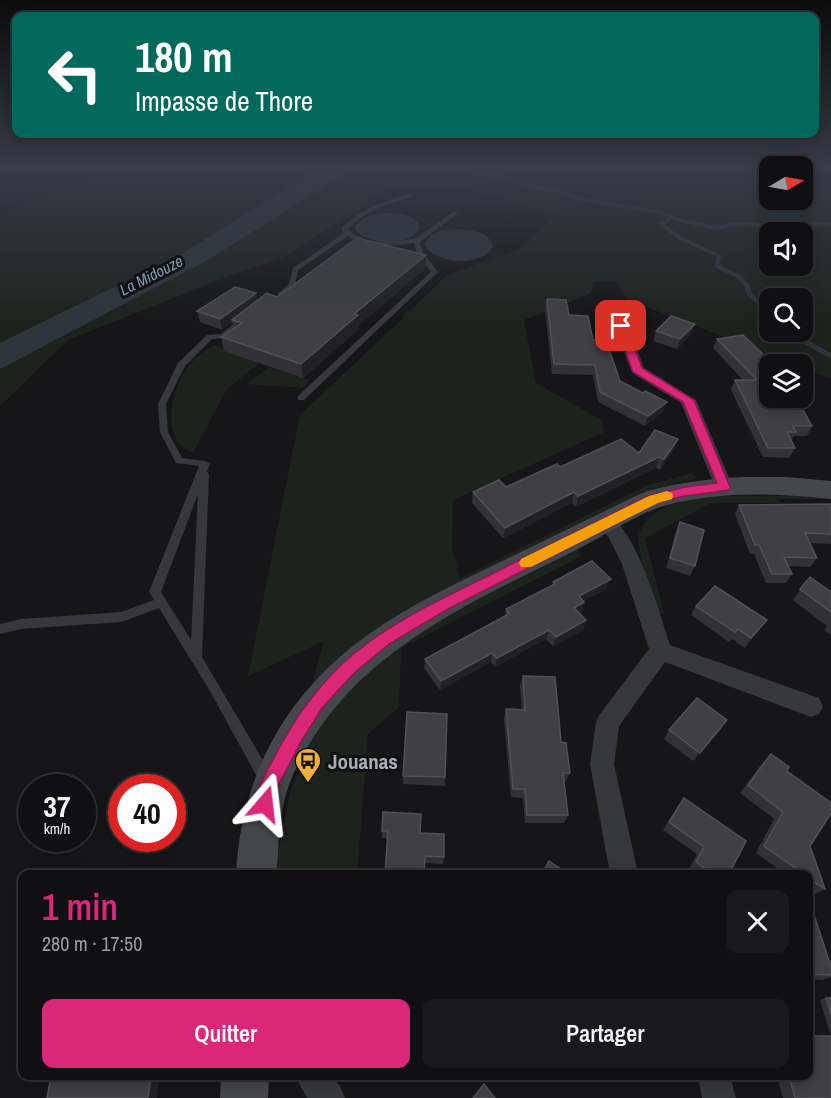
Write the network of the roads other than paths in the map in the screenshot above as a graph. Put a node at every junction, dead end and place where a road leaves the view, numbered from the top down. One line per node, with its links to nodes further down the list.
1 (351, 220): 3 (lane)
2 (445, 220): 4 (lane)
3 (348, 233): 4 (lane); 5 (lane)
4 (417, 241): 8 (lane)
5 (275, 298)
6 (249, 317): 9 (lane)
7 (621, 326): 10 (street)
8 (301, 398)
9 (205, 464): 13 (lane); 16 (lane)
10 (724, 487): 11 (street); 12 (street)
11 (831, 490)
12 (606, 522): 15 (street); 18 (street)
13 (161, 602): 14 (lane); 16 (lane)
14 (0, 629)
15 (661, 651): 17 (street); 20 (street)
16 (196, 658): 18 (lane)
17 (811, 706)
18 (270, 784): 19 (street)
19 (256, 870)
20 (623, 870)
21 (244, 1080): 24 (street)
22 (314, 1080): 25 (street)
23 (715, 1080): 26 (street)
24 (244, 1098)
25 (328, 1098)
26 (719, 1098)

